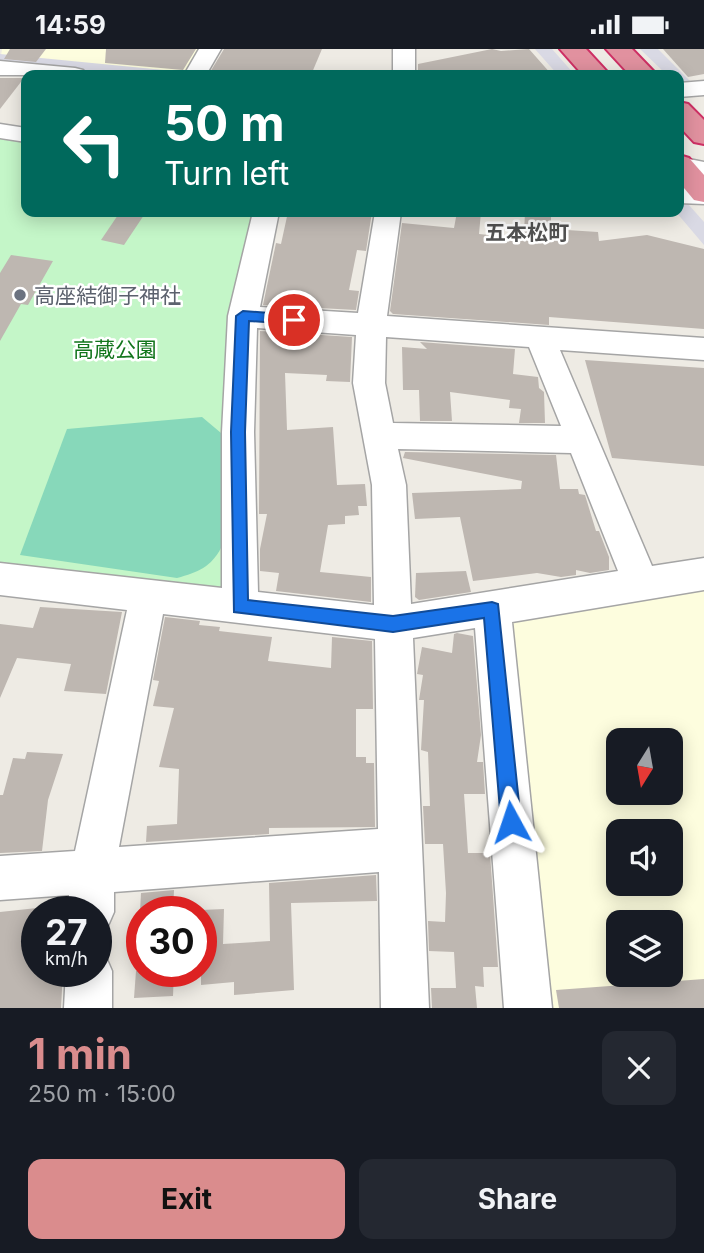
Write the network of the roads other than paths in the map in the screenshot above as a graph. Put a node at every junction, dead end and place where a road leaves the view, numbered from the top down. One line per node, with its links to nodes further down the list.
1 (211, 49): 7 (street)
2 (404, 49): 8 (street)
3 (572, 49): 9 (highway)
4 (618, 49): 10 (highway)
5 (0, 68): 6 (street)
6 (21, 70)
7 (198, 70)
8 (404, 70)
9 (592, 70)
10 (639, 70)
11 (704, 88): 12 (street)
12 (684, 90)
13 (684, 115): 16 (highway)
14 (0, 131): 15 (street)
15 (21, 134)
16 (704, 136)
17 (684, 166): 18 (street)
18 (704, 170)
19 (684, 171): 21 (highway)
20 (684, 195): 21 (street)
21 (704, 195)
22 (265, 217): 24 (street)
23 (387, 217): 25 (street)
24 (243, 316): 25 (street); 34 (street)
25 (371, 325): 26 (street); 28 (street)
26 (540, 337): 27 (street); 29 (street)
27 (704, 349)
28 (379, 436): 29 (street); 36 (street)
29 (583, 440): 32 (street)
30 (704, 574): 32 (street)
31 (0, 579): 33 (street)
32 (642, 585): 35 (street)
33 (148, 596): 34 (street); 39 (street)
34 (240, 606): 36 (street)
35 (492, 609): 36 (street); 43 (street)
36 (393, 624): 37 (street)
37 (400, 849): 39 (street); 42 (street)
38 (0, 878): 39 (street)
39 (91, 892)
40 (89, 987): 41 (street)
41 (88, 1008)
42 (405, 1008)
43 (528, 1008)

